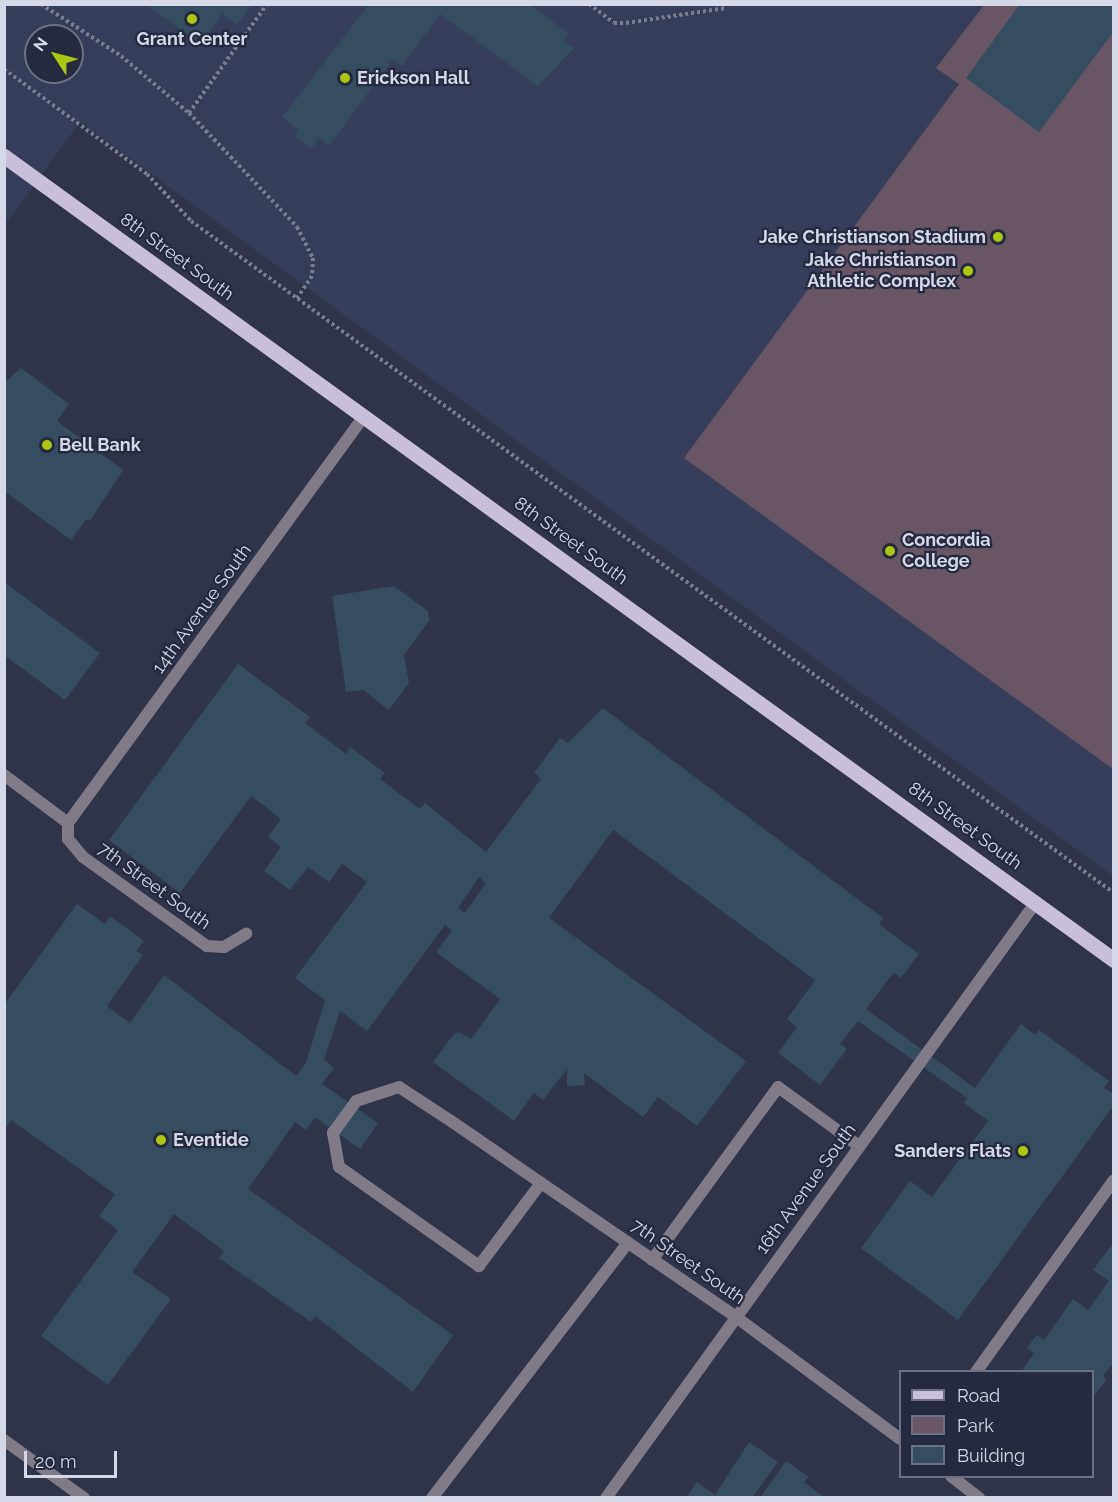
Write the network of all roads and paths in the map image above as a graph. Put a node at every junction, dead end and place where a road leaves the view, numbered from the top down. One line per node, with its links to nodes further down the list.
1 (41, 4): 6 (path)
2 (267, 4): 6 (path)
3 (589, 4): 4 (path)
4 (726, 8)
5 (4, 69): 8 (path)
6 (189, 113): 8 (path)
7 (4, 156): 9 (main road, 8th Street South)
8 (297, 298): 12 (path)
9 (364, 416): 11 (street, 14th Avenue South); 13 (main road, 8th Street South)
10 (4, 775): 11 (street)
11 (69, 823): 14 (street, 7th Street South)
12 (1113, 893)
13 (1036, 902): 15 (main road, 8th Street South); 16 (street, 16th Avenue South)
14 (246, 934)
15 (1113, 960)
16 (859, 1146): 20 (street); 21 (street, 16th Avenue South)
17 (1113, 1180): 22 (street)
18 (541, 1183): 18 (street, 7th Street South); 19 (street, 7th Street South)
19 (628, 1243): 20 (street, 7th Street South); 27 (street)
20 (652, 1260): 21 (street, 7th Street South)
21 (736, 1317): 23 (street, 7th Street South); 28 (street, 16th Avenue South)
22 (977, 1370)
23 (899, 1438)
24 (4, 1440): 26 (street)
25 (954, 1478): 29 (street)
26 (84, 1497)
27 (432, 1497)
28 (606, 1497)
29 (979, 1497)

